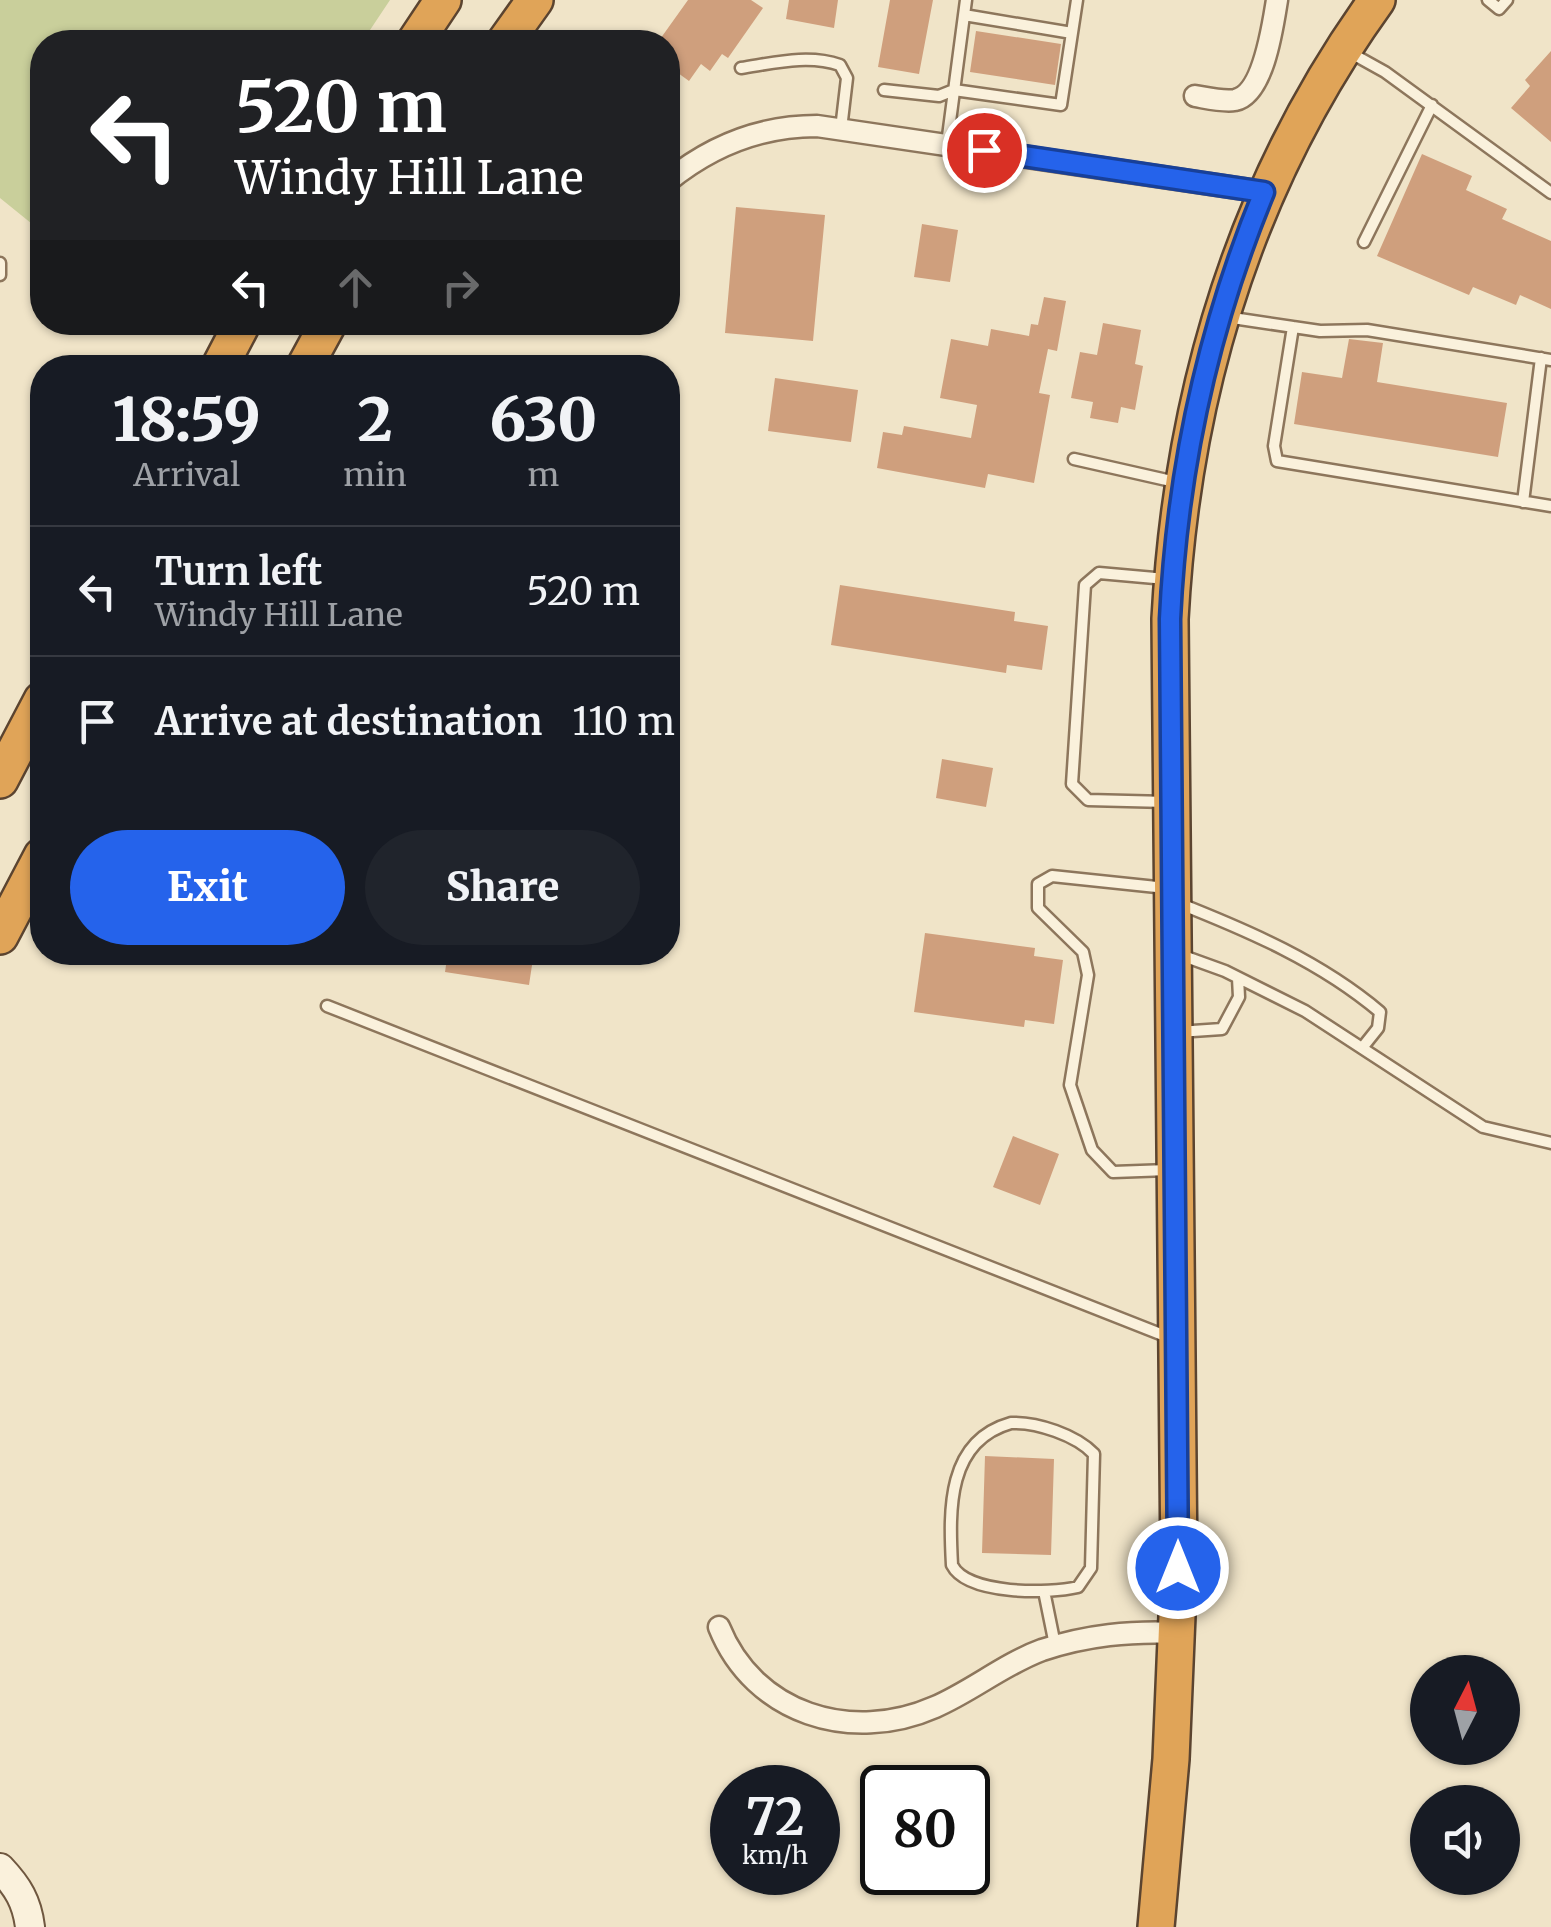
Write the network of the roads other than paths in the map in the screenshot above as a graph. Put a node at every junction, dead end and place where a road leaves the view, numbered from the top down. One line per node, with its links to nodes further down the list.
1 (443, 0): 10 (highway)
2 (534, 0): 11 (highway)
3 (966, 0): 9 (lane)
4 (1077, 0): 12 (lane)
5 (1277, 0): 17 (street)
6 (1377, 0): 13 (highway)
7 (1488, 0): 8 (lane)
8 (1506, 0)
9 (964, 15): 12 (lane); 16 (lane)
10 (423, 30)
11 (513, 30)
12 (1072, 33): 16 (lane)
13 (1344, 49): 18 (lane); 22 (highway)
14 (741, 68): 19 (lane)
15 (884, 90): 16 (lane)
16 (954, 90): 20 (lane)
17 (1194, 96)
18 (1432, 106): 23 (lane); 24 (lane)
19 (841, 129): 20 (street); 21 (street)
20 (947, 144): 22 (street)
21 (680, 173)
22 (1264, 192): 27 (highway)
23 (1551, 193)
24 (1364, 242)
25 (0, 263): 26 (lane)
26 (0, 276)
27 (1220, 316): 28 (lane); 31 (highway)
28 (1293, 327): 29 (lane); 32 (lane)
29 (1546, 359): 32 (lane)
30 (1074, 459): 31 (lane)
31 (1181, 484): 34 (highway)
32 (1523, 502): 33 (lane)
33 (1551, 506)
34 (1172, 579): 37 (highway); 37 (lane)
35 (30, 723): 36 (highway)
36 (0, 780)
37 (1171, 802): 39 (highway)
38 (30, 879): 40 (highway)
39 (1172, 895): 41 (highway); 45 (lane); 47 (lane)
40 (0, 936)
41 (1173, 952): 42 (lane); 44 (highway)
42 (1238, 978): 44 (lane); 45 (lane)
43 (326, 1006): 48 (lane)
44 (1174, 1032): 47 (highway)
45 (1362, 1048): 46 (lane)
46 (1551, 1143)
47 (1176, 1169): 48 (highway)
48 (1178, 1341): 51 (highway)
49 (1044, 1591): 49 (lane); 52 (lane)
50 (719, 1627): 52 (street)
51 (1177, 1633): 52 (street); 55 (highway)
52 (1056, 1646)
53 (0, 1868): 54 (main road)
54 (30, 1927)
55 (1156, 1927)

